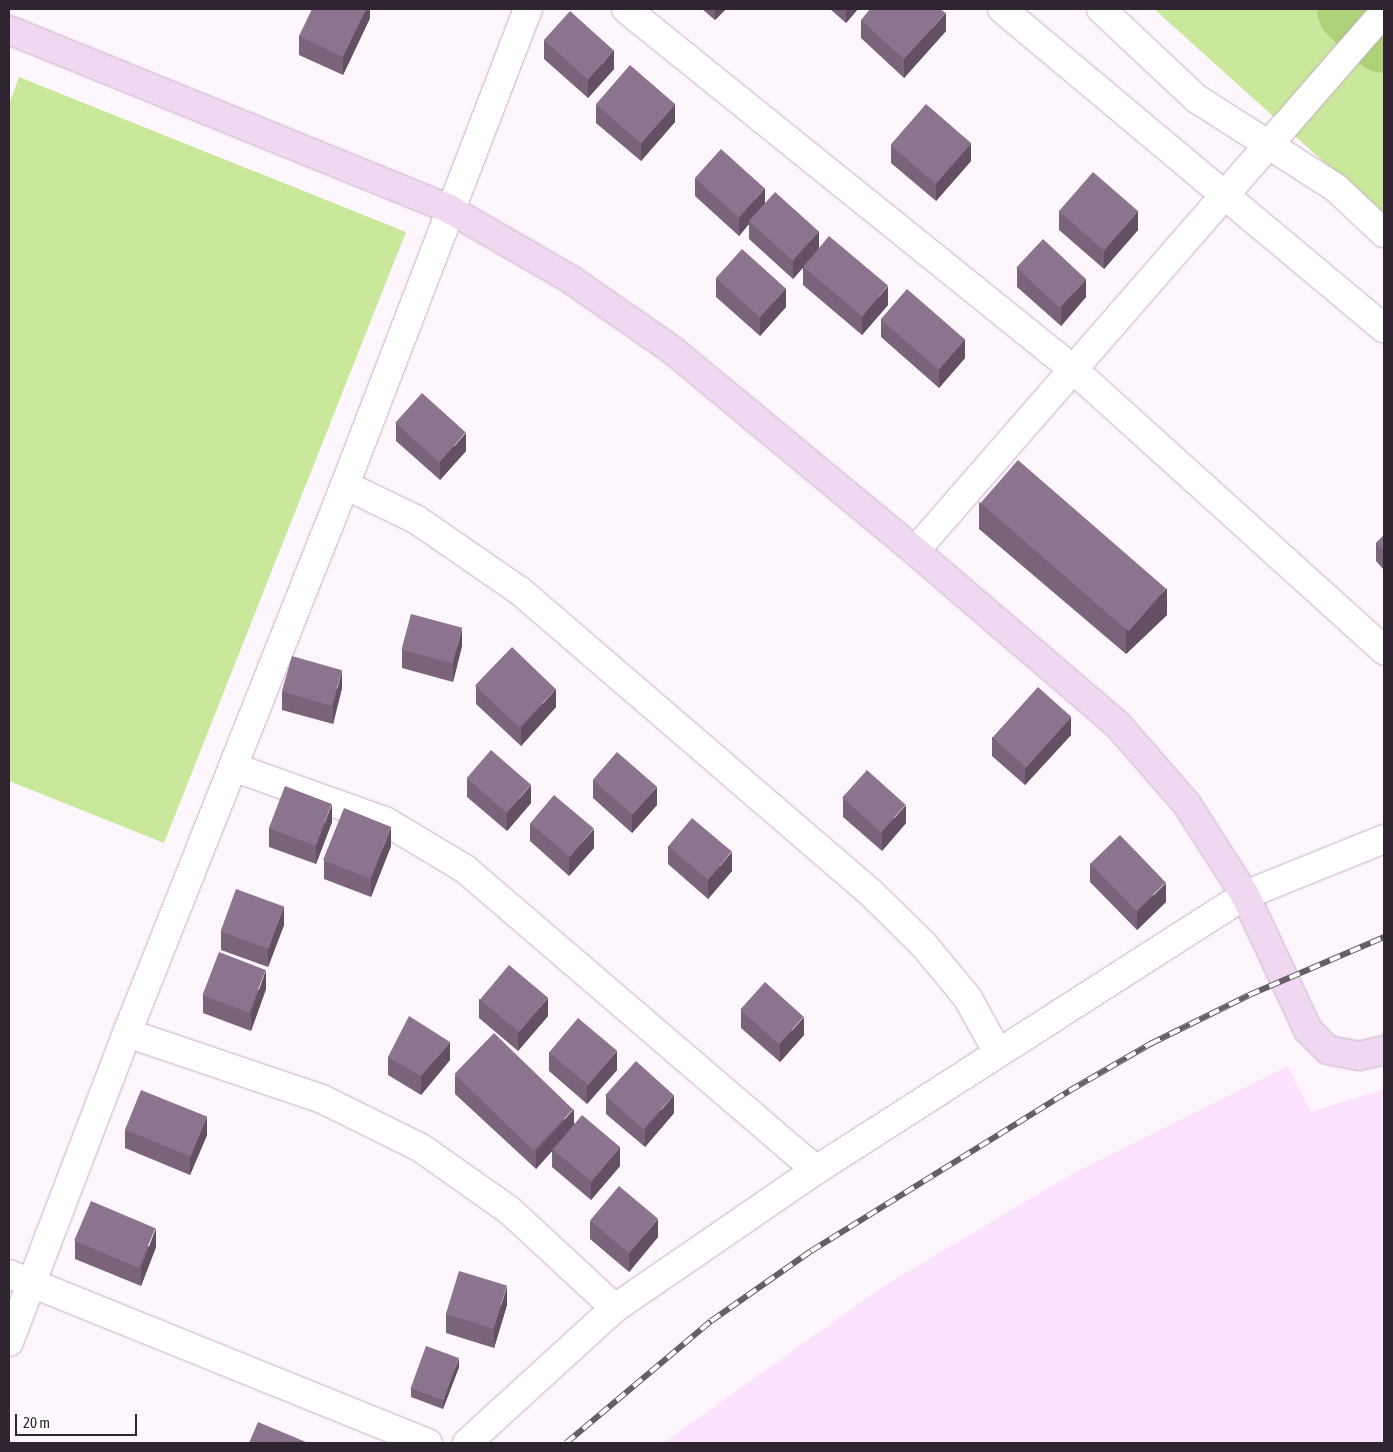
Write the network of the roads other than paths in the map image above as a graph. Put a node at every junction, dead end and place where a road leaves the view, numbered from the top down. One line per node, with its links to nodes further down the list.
1 (528, 9): 9 (street)
2 (626, 9): 12 (street)
3 (1002, 9): 8 (street)
4 (1101, 9): 7 (street)
5 (1384, 12): 7 (street)
6 (9, 30): 9 (street)
7 (1267, 146): 8 (street); 10 (street)
8 (1226, 196): 11 (street); 12 (street)
9 (448, 209): 13 (street); 14 (street)
10 (1384, 233)
11 (1384, 328)
12 (1074, 370): 14 (street); 15 (street)
13 (345, 485): 16 (street); 21 (street)
14 (915, 551): 18 (street)
15 (1384, 650)
16 (233, 767): 19 (street); 22 (street)
17 (1384, 839): 18 (street)
18 (1245, 895): 20 (street); 21 (street)
19 (126, 1032): 23 (street); 24 (street)
20 (1384, 1050)
21 (998, 1053): 22 (street)
22 (816, 1170): 24 (street)
23 (20, 1278): 25 (street); 26 (street)
24 (615, 1308): 27 (street)
25 (9, 1342)
26 (428, 1443)
27 (467, 1443)

